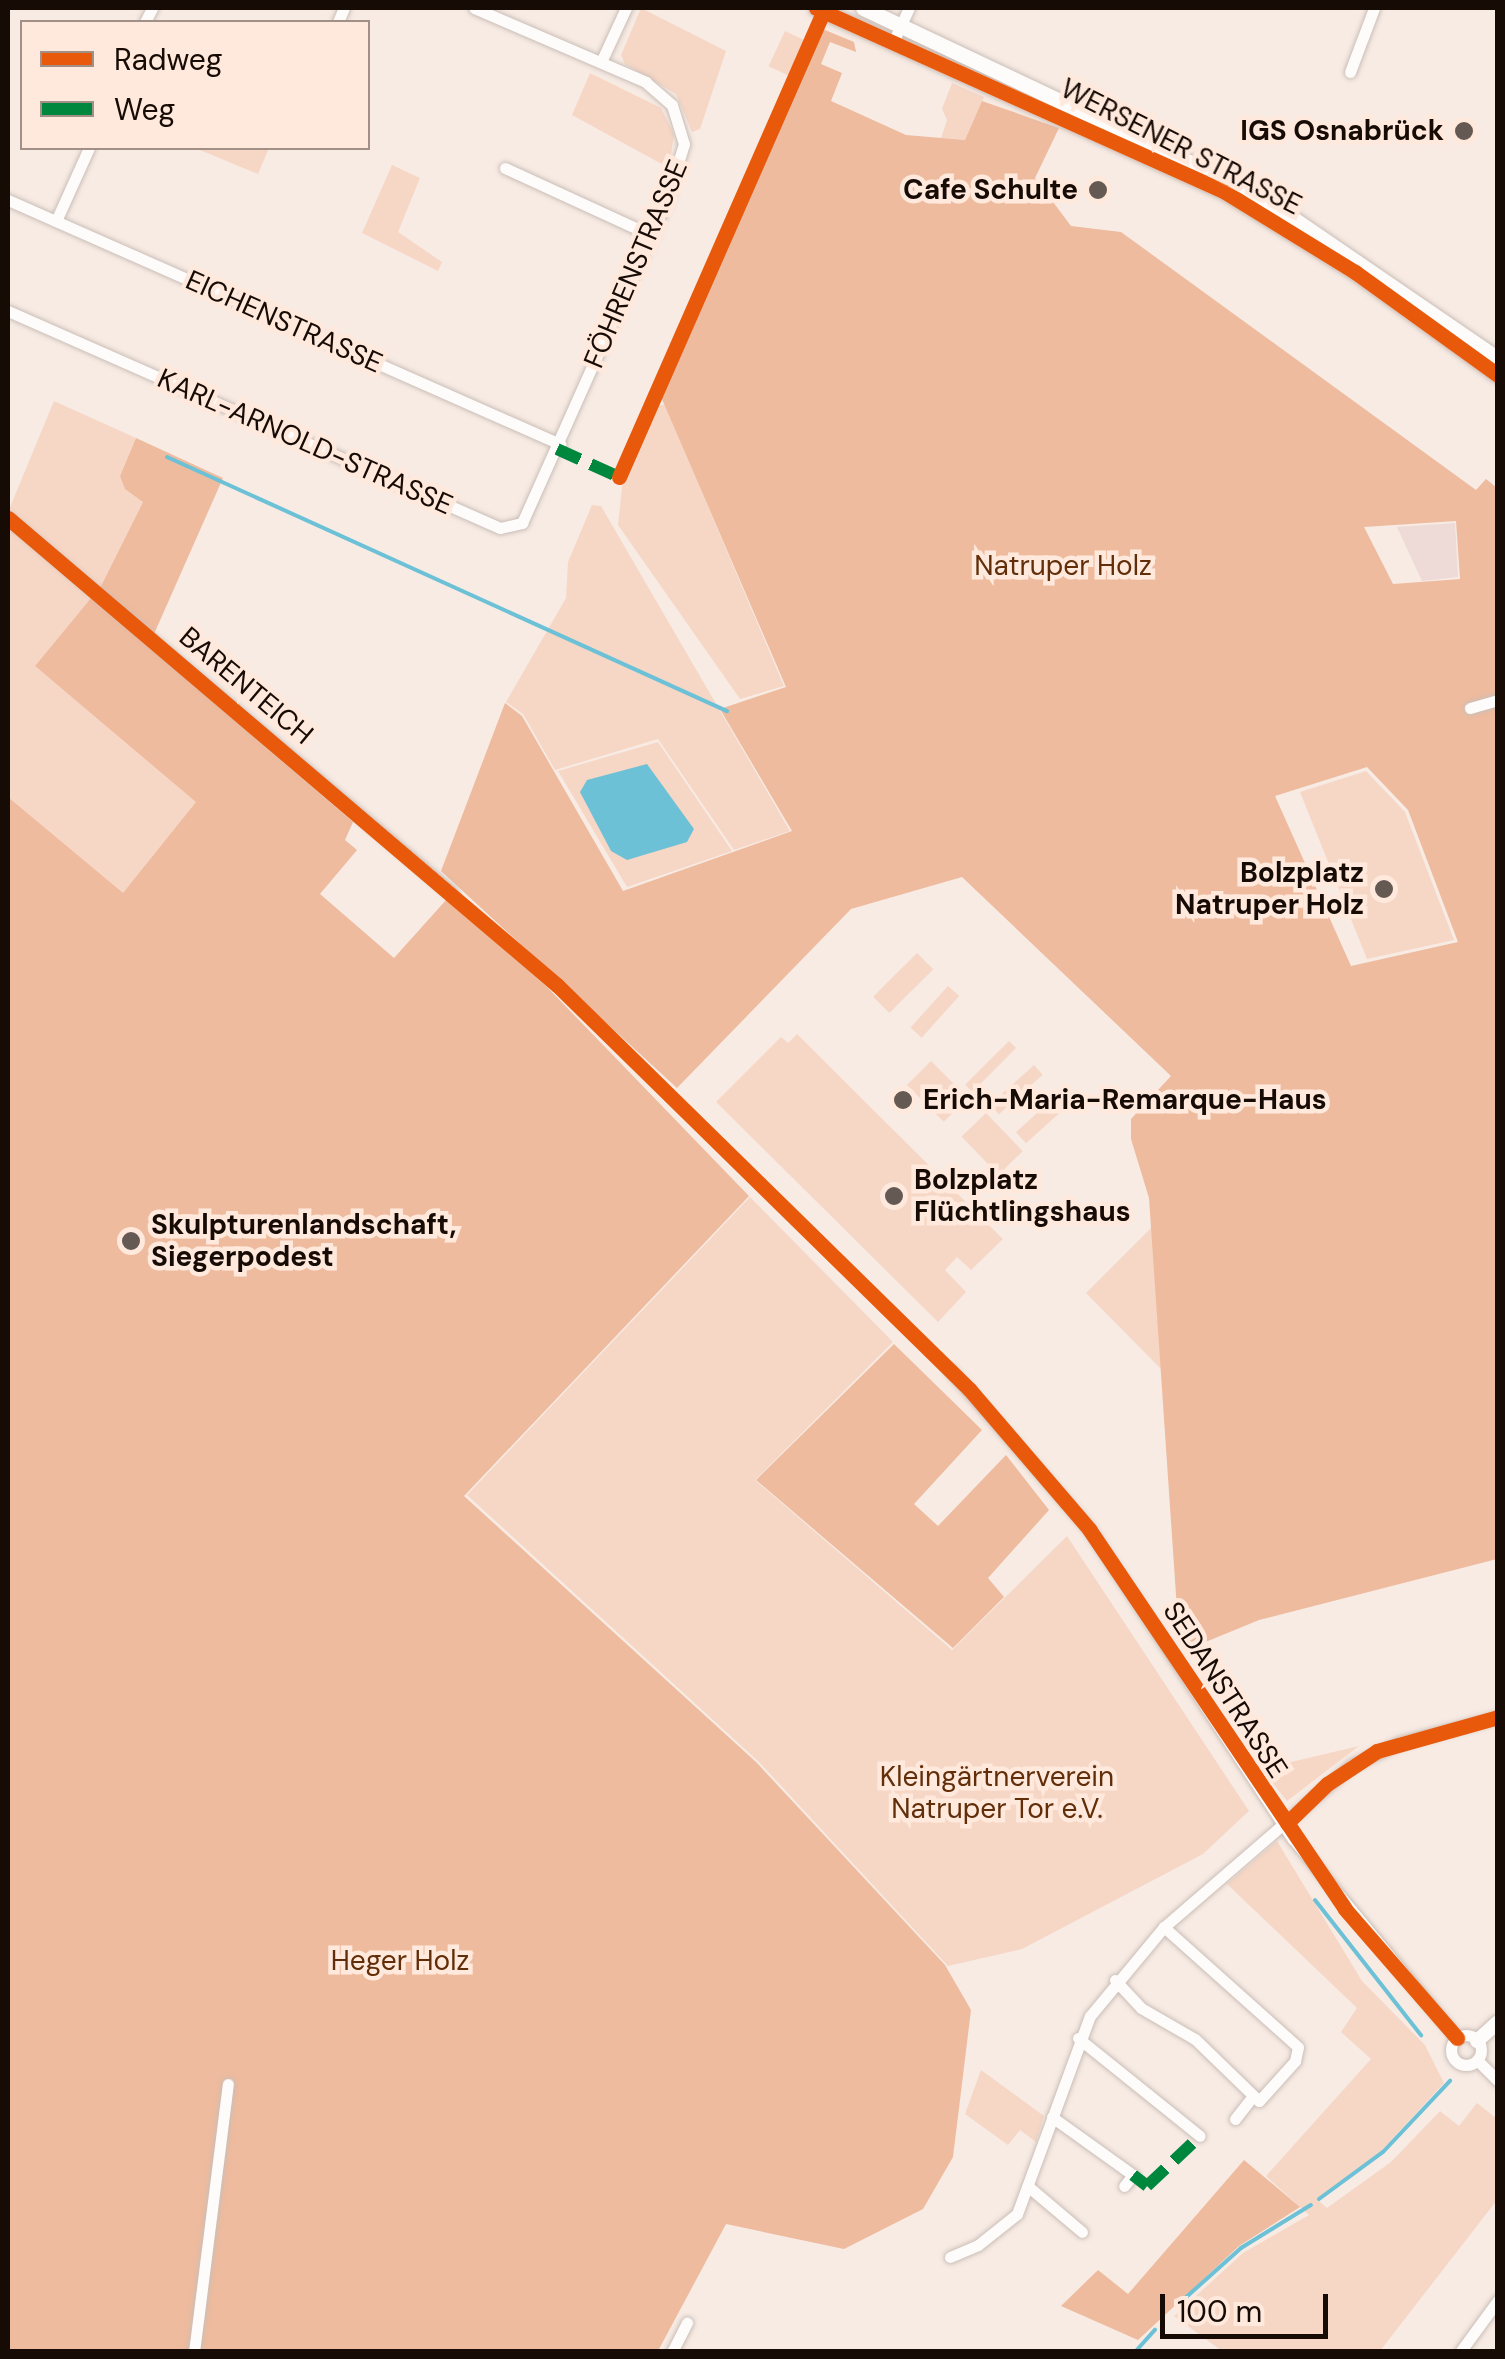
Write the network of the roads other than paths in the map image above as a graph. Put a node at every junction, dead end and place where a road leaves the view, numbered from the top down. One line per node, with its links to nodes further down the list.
1 (474, 8): 9 (street, FÖHRENSTRASSE)
2 (626, 8): 9 (street)
3 (816, 8): 8 (main road, WERSENER STRASSE)
4 (863, 8): 7 (main road, WERSENER STRASSE)
5 (909, 8): 7 (street)
6 (1374, 8): 10 (street)
7 (901, 24): 8 (street); 17 (main road, WERSENER STRASSE)
8 (894, 40): 18 (main road, WERSENER STRASSE)
9 (601, 62): 15 (street, FÖHRENSTRASSE)
10 (1350, 72)
11 (87, 150): 14 (street)
12 (505, 168): 15 (street)
13 (8, 200): 14 (street, EICHENSTRASSE)
14 (56, 222): 19 (street, EICHENSTRASSE)
15 (651, 235): 19 (street, FÖHRENSTRASSE)
16 (8, 310): 19 (street, KARL-ARNOLD-STRASSE)
17 (1498, 359)
18 (1498, 376)
19 (560, 444)
20 (8, 518): 23 (street, BARENTEICH)
21 (1498, 700): 22 (street)
22 (1470, 708)
23 (452, 892)
24 (950, 1370): 26 (street, SEDANSTRASSE)
25 (1498, 1718): 26 (street)
26 (1287, 1824): 27 (street); 31 (street, SEDANSTRASSE)
27 (1164, 1926): 28 (street); 36 (street)
28 (1115, 1980): 30 (street); 36 (street)
29 (1498, 2022): 32 (street)
30 (1078, 2038): 37 (street); 39 (street)
31 (1457, 2038): 32 (street); 33 (street, SEDANSTRASSE)
32 (1477, 2041): 33 (street)
33 (1477, 2060): 34 (street, SEDANSTRASSE)
34 (1498, 2081)
35 (228, 2084): 46 (street)
36 (1253, 2096): 38 (street)
37 (1052, 2117): 40 (street); 41 (street)
38 (1235, 2119)
39 (1200, 2136)
40 (1124, 2186)
41 (1030, 2188): 42 (street); 43 (street)
42 (1082, 2232)
43 (950, 2257)
44 (1498, 2300): 48 (street)
45 (687, 2322): 47 (street)
46 (194, 2352)
47 (672, 2352)
48 (1460, 2352)

